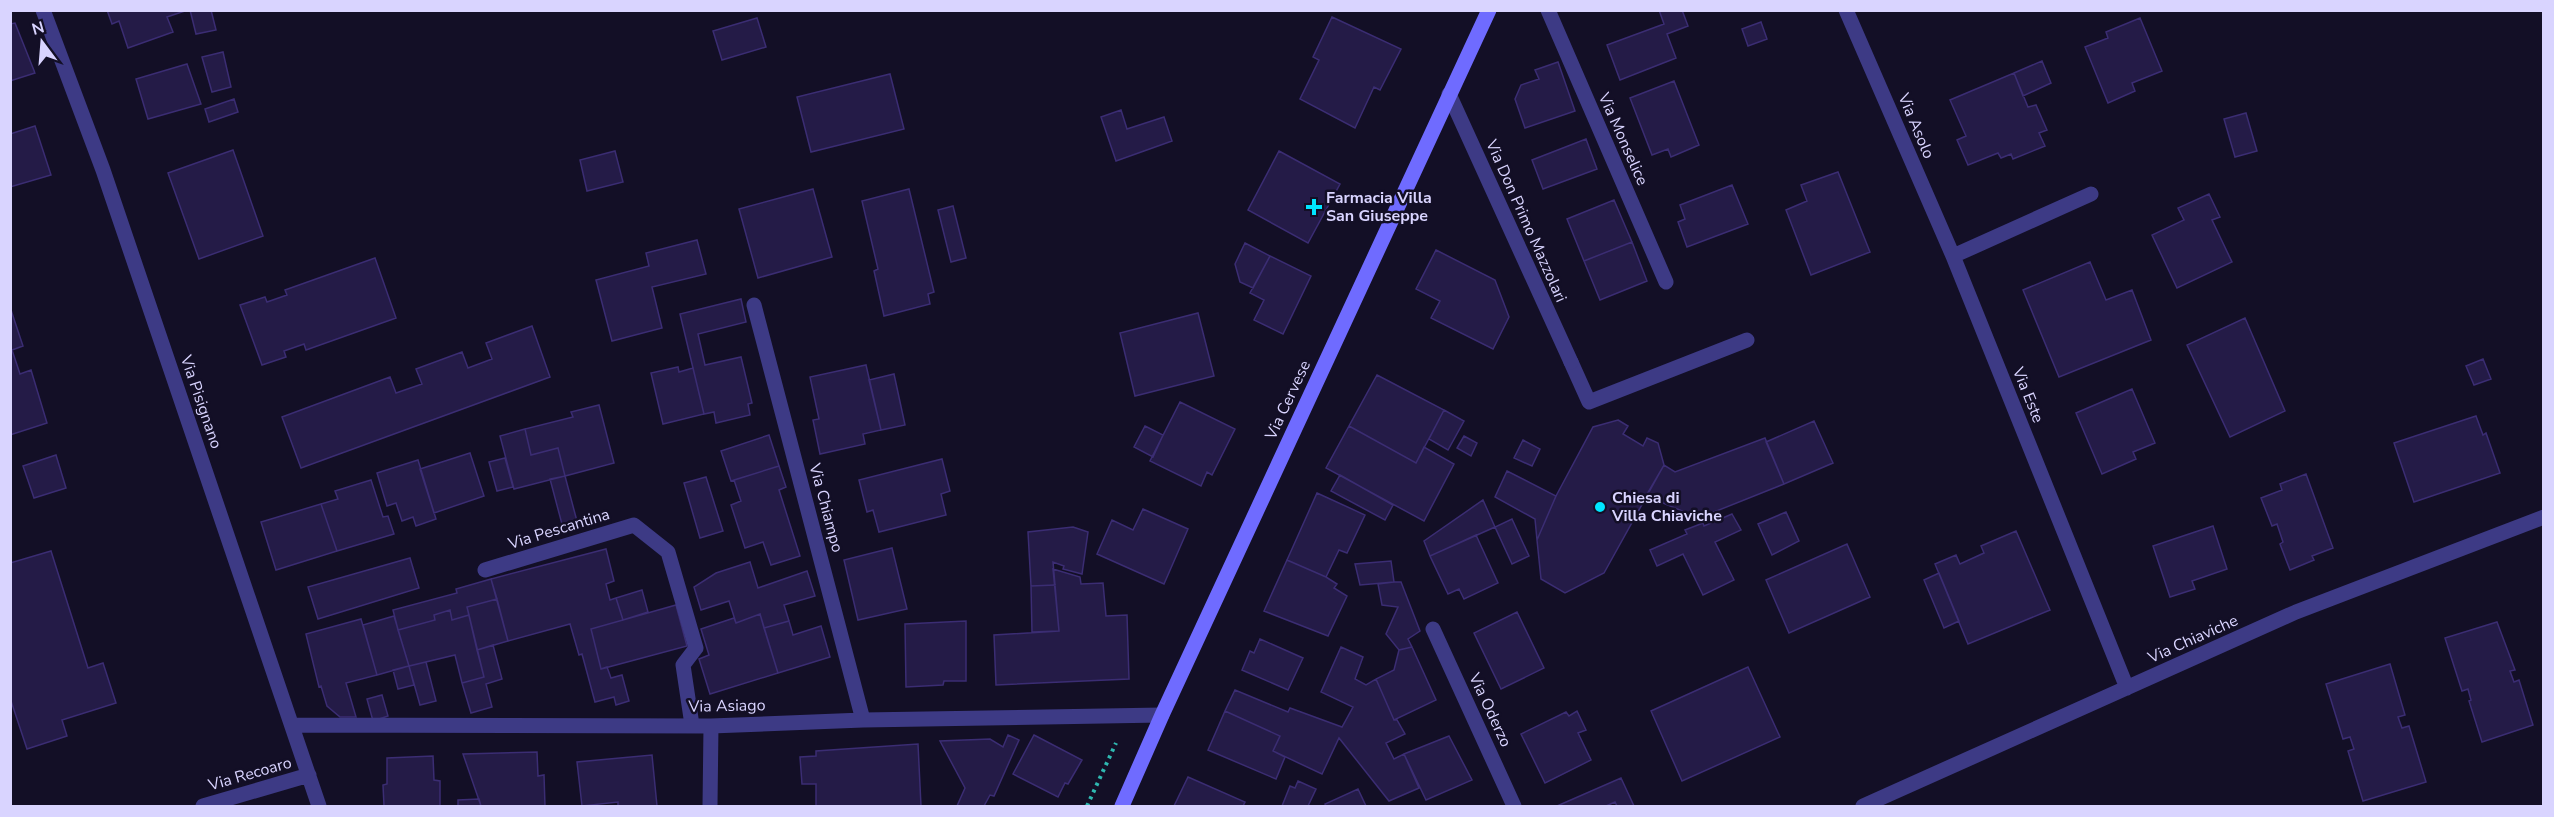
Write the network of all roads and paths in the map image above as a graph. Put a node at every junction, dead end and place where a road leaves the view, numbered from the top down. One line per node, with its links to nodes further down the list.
1 (43, 10): 18 (street, Via Pisignano)
2 (1489, 10): 5 (main road, Via Cervese)
3 (1548, 10): 8 (street, Via Monselice)
4 (1846, 10): 7 (street, Via Asolo)
5 (1449, 94): 10 (street, Via Don Primo Mazzolari); 15 (main road, Via Cervese)
6 (2091, 194): 7 (street)
7 (1953, 256): 14 (street, Via Este)
8 (1666, 282)
9 (754, 305): 16 (street, Via Chiampo)
10 (1747, 340)
11 (2544, 517): 14 (street, Via Chiaviche)
12 (485, 570): 17 (street, Via Pescantina)
13 (1433, 630): 25 (street, Via Oderzo)
14 (2127, 688): 26 (street, Via Chiaviche)
15 (1162, 715): 16 (street, Via Asiago); 24 (main road, Via Cervese)
16 (863, 720): 19 (street, Via Asiago)
17 (692, 725): 18 (street, Via Asiago); 19 (street, Via Asiago)
18 (292, 726): 20 (street, Via Pisignano)
19 (711, 726): 23 (street)
20 (309, 775): 21 (street, Via Recoaro); 22 (street, Via Pisignano)
21 (202, 807)
22 (319, 807)
23 (710, 807)
24 (1122, 807)
25 (1514, 807)
26 (1863, 807)

